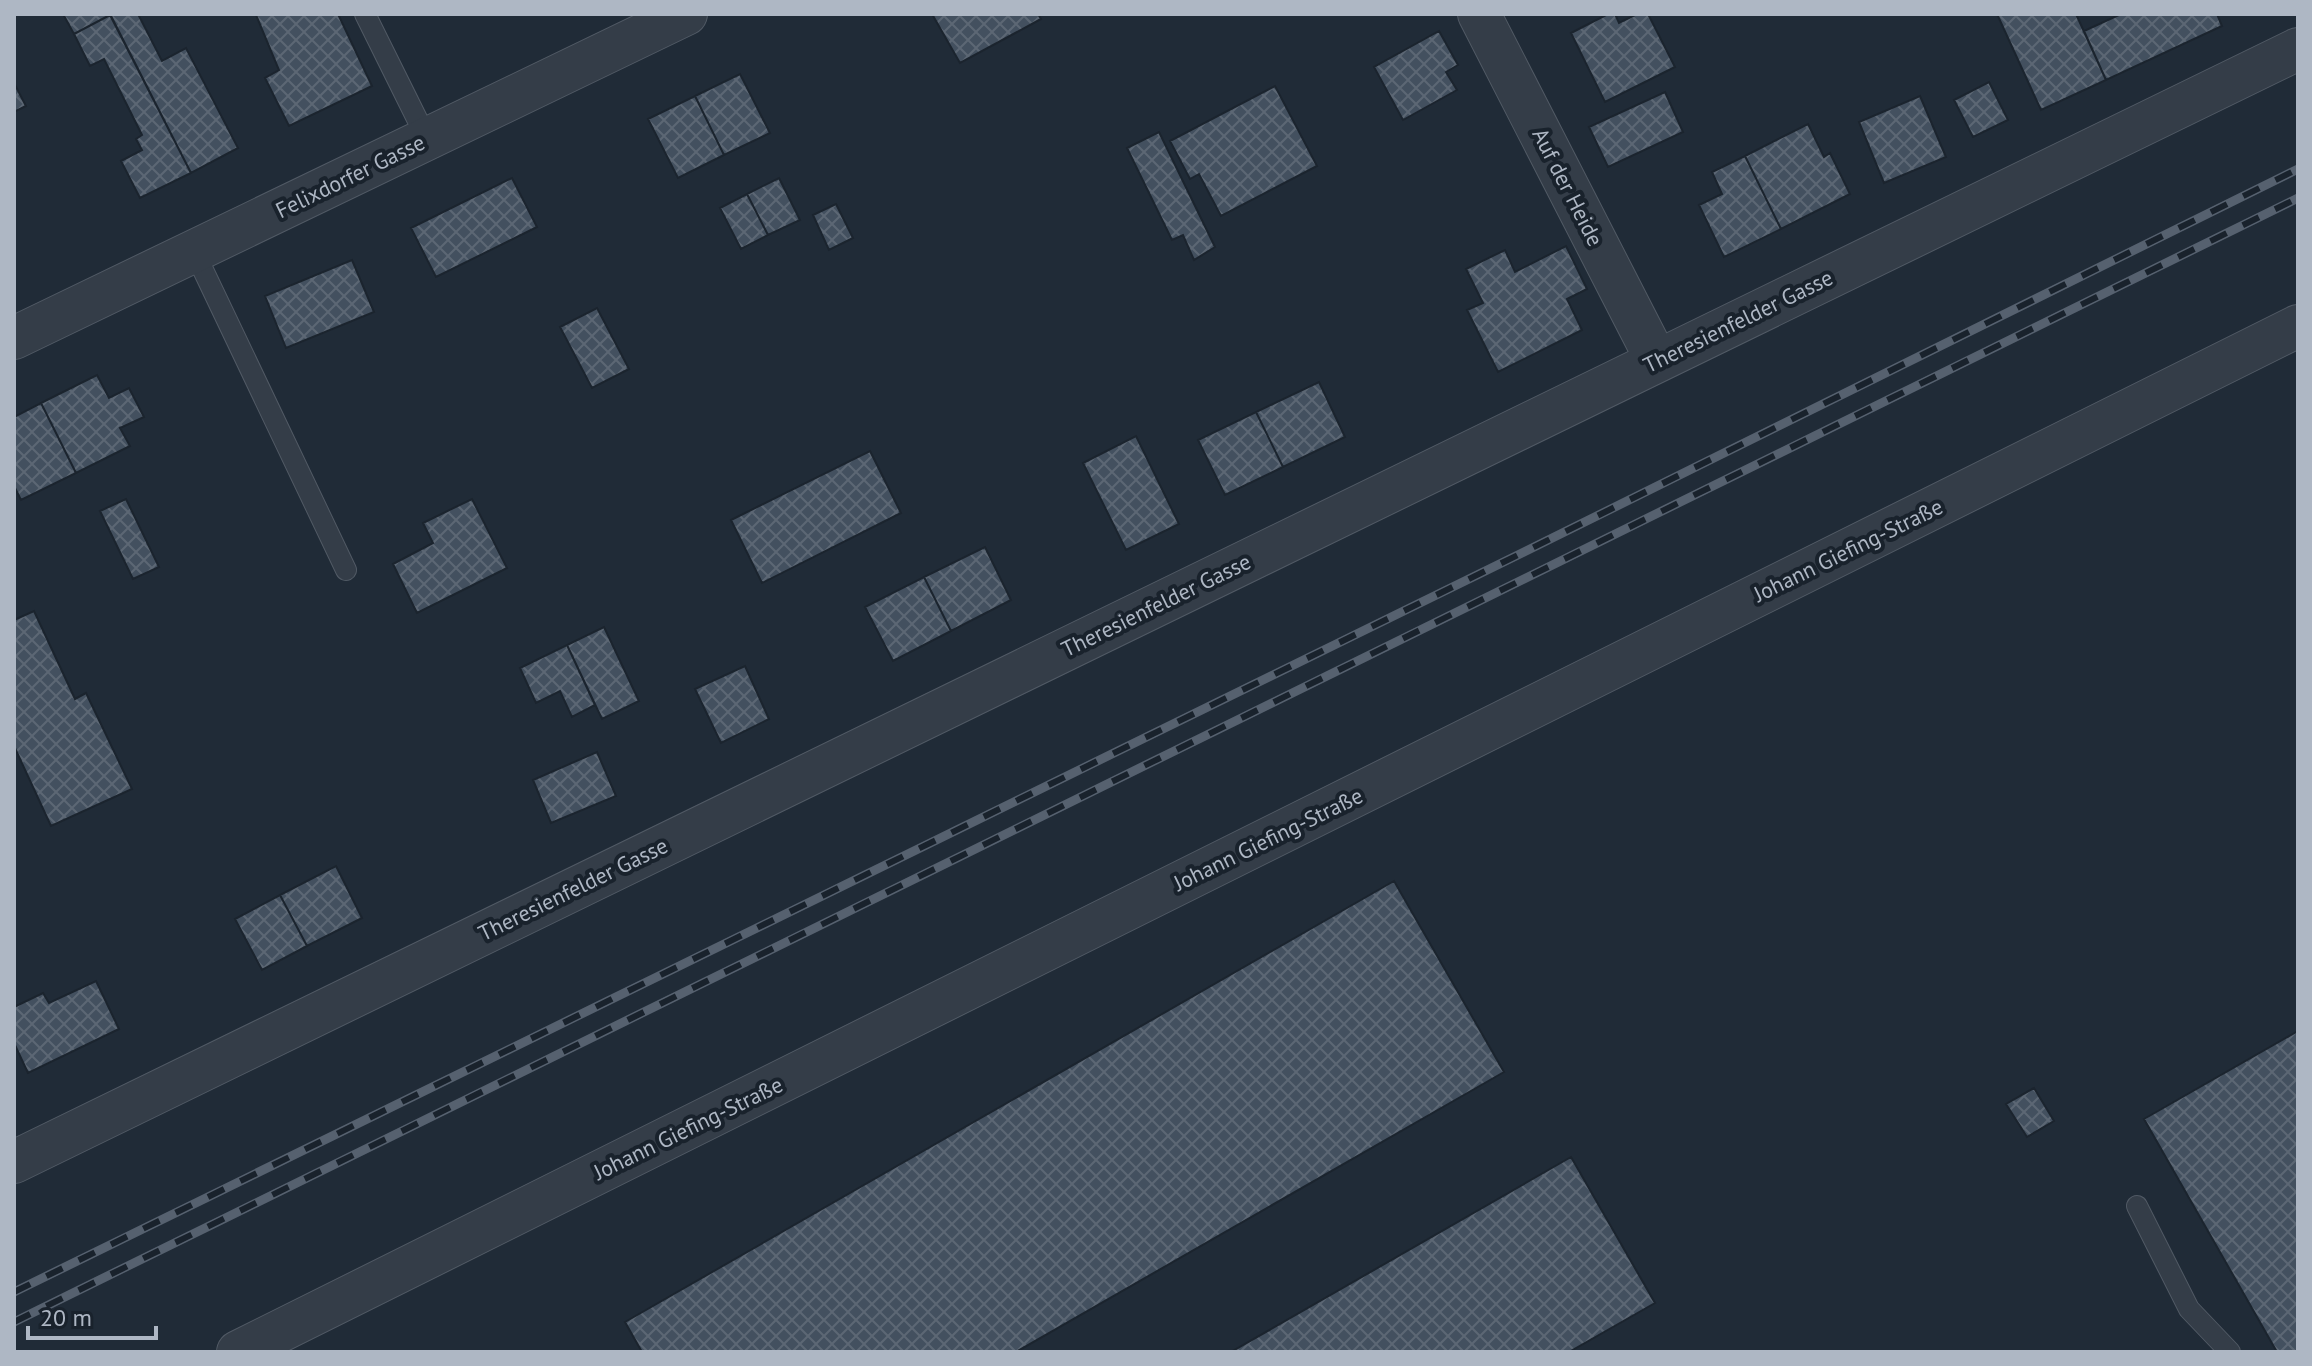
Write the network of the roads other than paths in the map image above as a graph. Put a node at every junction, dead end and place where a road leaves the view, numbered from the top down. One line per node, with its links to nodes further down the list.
1 (365, 14): 5 (lane)
2 (686, 14): 5 (street, Felixdorfer Gasse)
3 (1479, 14): 9 (street, Auf der Heide)
4 (2298, 49): 9 (street, Theresienfelder Gasse)
5 (427, 139): 6 (street, Felixdorfer Gasse)
6 (194, 251): 8 (street, Felixdorfer Gasse); 10 (lane)
7 (2298, 326): 13 (street, Johann Giefing-Straße)
8 (14, 338)
9 (1657, 361): 11 (street, Theresienfelder Gasse)
10 (346, 570)
11 (14, 1162)
12 (2137, 1206): 14 (lane)
13 (238, 1352)
14 (2230, 1352)

